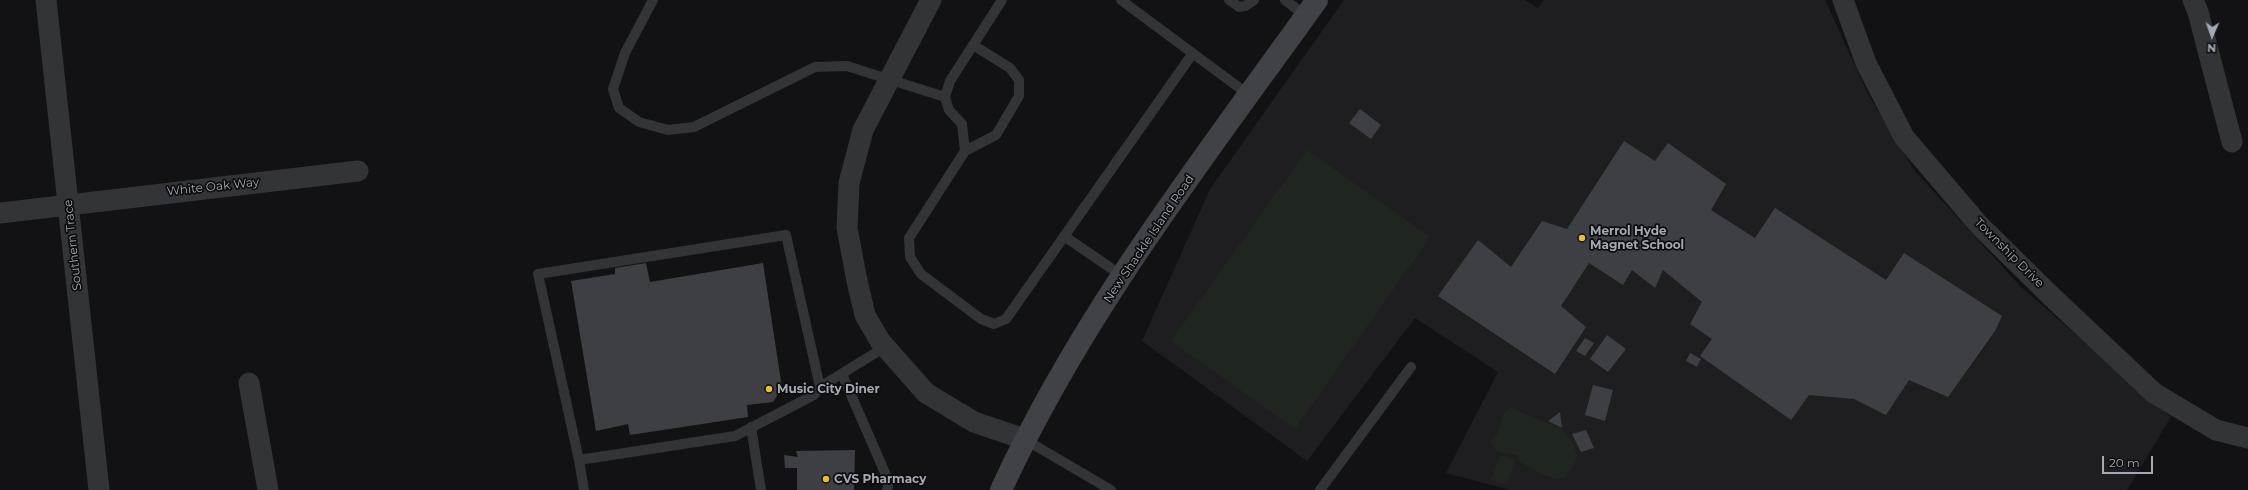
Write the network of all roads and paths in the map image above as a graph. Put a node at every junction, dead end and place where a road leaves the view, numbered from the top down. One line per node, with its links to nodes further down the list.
1 (46, 0): 20 (street, Southern Trace)
2 (653, 0): 14 (lane)
3 (931, 0): 14 (street)
4 (1002, 0): 12 (lane)
5 (1121, 0): 13 (lane)
6 (1230, 0): 7 (lane)
7 (1254, 0)
8 (1284, 0): 11 (lane)
9 (1843, 0): 30 (street, Township Drive)
10 (2193, 0): 17 (street)
11 (1312, 8): 15 (main road, New Shackle Island Road)
12 (973, 45): 16 (lane); 18 (lane)
13 (1193, 53): 15 (lane); 22 (lane)
14 (889, 80): 16 (lane); 24 (street)
15 (1249, 95): 23 (main road, New Shackle Island Road)
16 (945, 97): 18 (lane)
17 (2232, 142)
18 (965, 151): 22 (lane)
19 (358, 171): 20 (street, White Oak Way)
20 (68, 204): 21 (street, White Oak Way); 33 (street, Southern Trace)
21 (0, 213)
22 (1064, 236): 23 (lane)
23 (1120, 275): 31 (main road, New Shackle Island Road)
24 (885, 347): 26 (lane); 31 (street)
25 (1411, 367): 40 (lane)
26 (842, 374): 28 (lane); 37 (lane)
27 (249, 383): 34 (street)
28 (820, 387): 29 (lane); 32 (lane)
29 (751, 427): 32 (lane); 36 (lane)
30 (2248, 438)
31 (1024, 439): 38 (main road, New Shackle Island Road); 39 (lane)
32 (579, 460): 35 (lane)
33 (99, 490)
34 (268, 490)
35 (584, 490)
36 (762, 490)
37 (887, 490)
38 (1001, 490)
39 (1110, 490)
40 (1320, 490)

